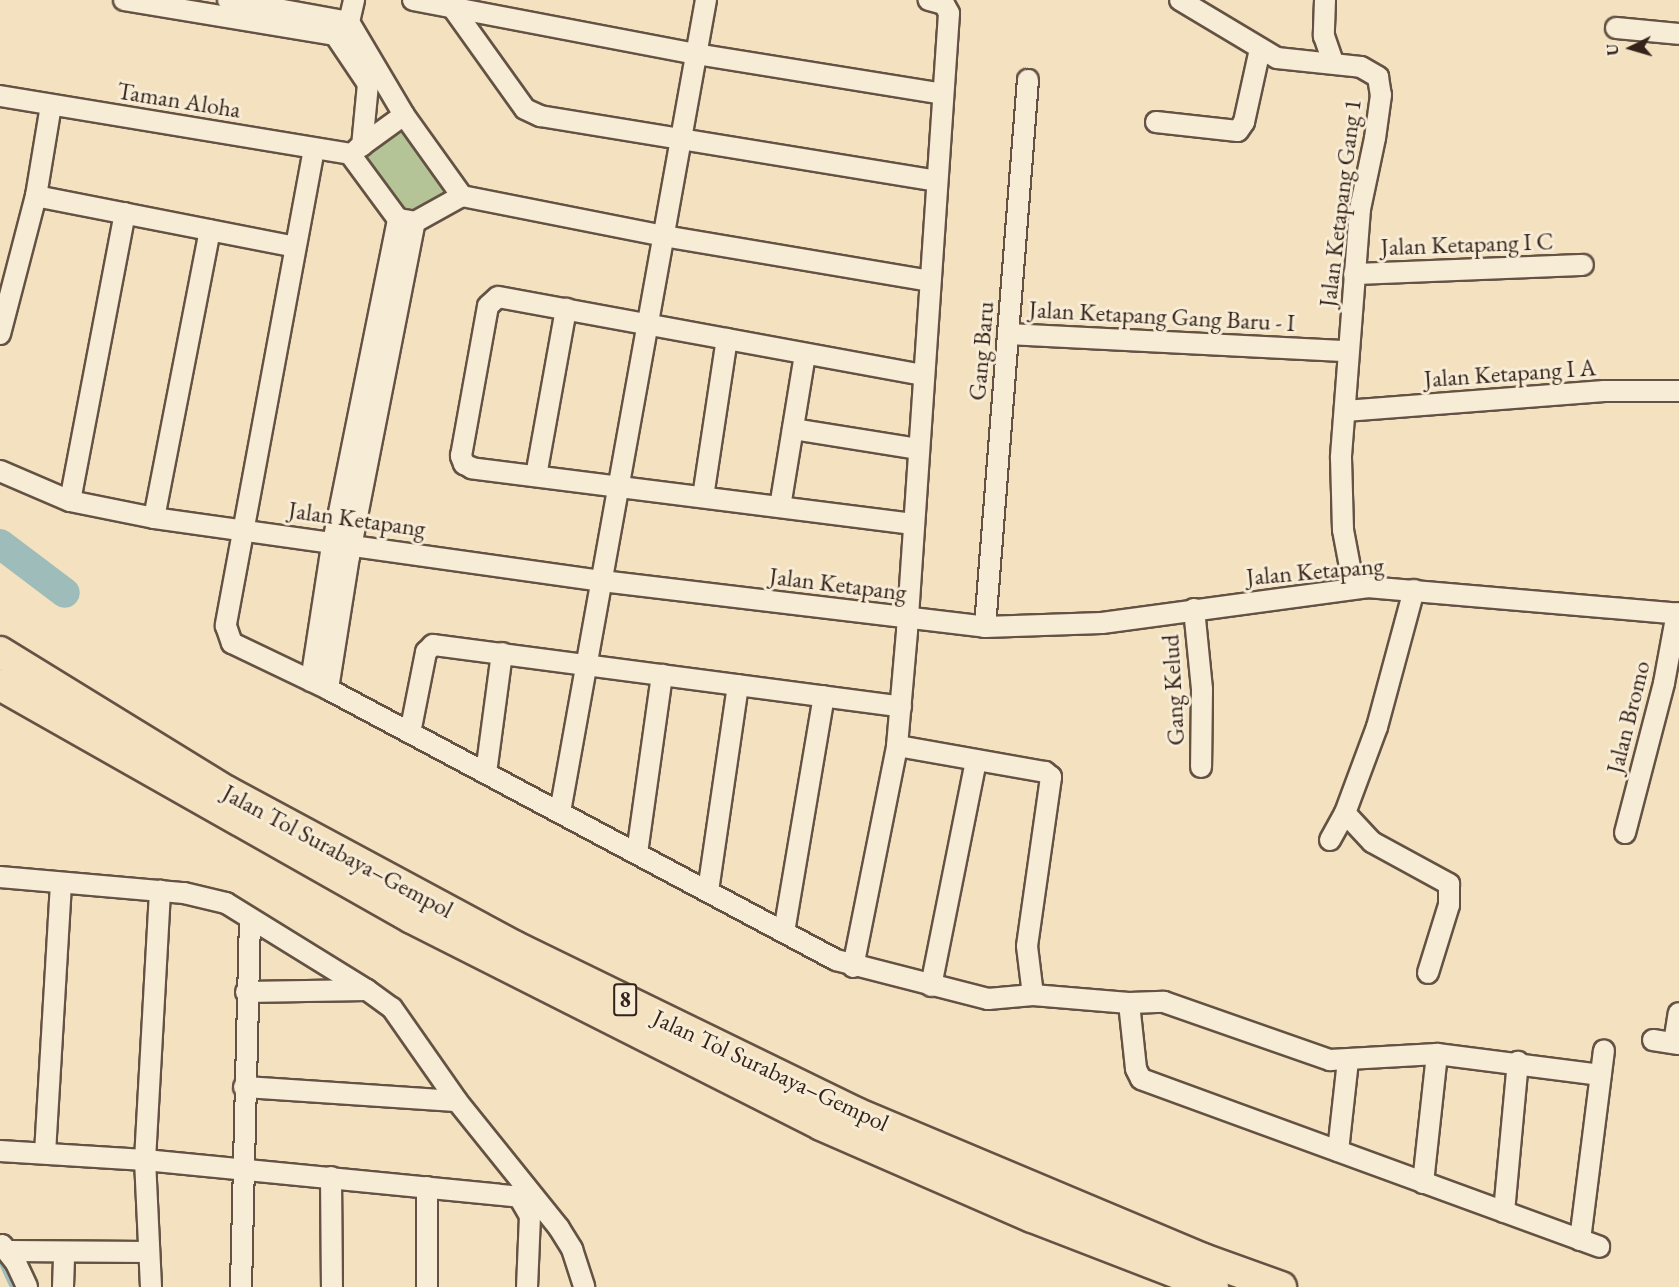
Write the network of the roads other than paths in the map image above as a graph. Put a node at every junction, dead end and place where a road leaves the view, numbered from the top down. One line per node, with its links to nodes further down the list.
1 (124, 0): 24 (street)
2 (228, 0): 10 (street)
3 (354, 0): 10 (street)
4 (413, 0): 9 (street)
5 (706, 0): 14 (street)
6 (929, 0): 17 (street)
7 (1180, 0): 13 (street, Jalan Ketapang Gang 1)
8 (1325, 0): 15 (street)
9 (452, 7): 14 (street); 22 (street)
10 (349, 22): 20 (street)
11 (1616, 28): 12 (street)
12 (1679, 34)
13 (1260, 48): 15 (street, Jalan Ketapang Gang 1); 21 (street)
14 (696, 54): 17 (street); 22 (street)
15 (1334, 62): 34 (street, Jalan Ketapang Gang 1)
16 (1028, 80): 39 (street, Gang Baru)
17 (943, 94): 25 (street)
18 (0, 96): 19 (street, Taman Aloha)
19 (51, 105): 23 (street, Taman Aloha); 26 (street)
20 (404, 115): 24 (street); 27 (street)
21 (1156, 122)
22 (681, 141): 25 (street); 31 (street)
23 (314, 148): 24 (street, Taman Aloha); 32 (street)
24 (356, 150): 29 (street)
25 (937, 181): 35 (street)
26 (36, 196): 28 (street); 38 (street)
27 (462, 196): 29 (street); 31 (street)
28 (125, 213): 30 (street); 52 (street)
29 (407, 220): 57 (street)
30 (210, 230): 32 (street); 54 (street)
31 (664, 236): 35 (street); 37 (street)
32 (295, 247): 56 (street)
33 (1583, 265): 34 (street, Jalan Ketapang I C)
34 (1354, 274): 41 (street, Jalan Ketapang Gang 1)
35 (930, 281): 43 (street)
36 (566, 309): 37 (street); 49 (street); 49 (street)
37 (648, 324): 40 (street); 50 (street)
38 (0, 334)
39 (1008, 334): 41 (street, Jalan Ketapang Gang Baru - I); 64 (street, Gang Baru)
40 (727, 339): 42 (street); 51 (street)
41 (1348, 351): 45 (street, Jalan Ketapang Gang 1)
42 (805, 354): 43 (street); 46 (street)
43 (924, 375): 47 (street)
44 (1679, 391): 45 (street, Jalan Ketapang I A)
45 (1345, 411): 59 (street, Jalan Ketapang Gang 1)
46 (792, 429): 47 (street); 53 (street)
47 (918, 449): 55 (street)
48 (0, 471): 52 (street, Jalan Ketapang)
49 (536, 476): 50 (street)
50 (618, 487): 51 (street); 58 (street)
51 (703, 497): 53 (street)
52 (70, 501): 54 (street, Jalan Ketapang)
53 (780, 507): 55 (street)
54 (154, 519): 56 (street, Jalan Ketapang)
55 (913, 524): 63 (street)
56 (243, 529): 57 (street, Jalan Ketapang); 70 (street)
57 (343, 543): 58 (street, Jalan Ketapang); 70 (street)
58 (602, 580): 63 (street, Jalan Ketapang); 67 (street)
59 (1354, 588): 60 (street, Jalan Ketapang); 61 (street, Jalan Ketapang)
60 (1414, 590): 62 (street, Jalan Ketapang); 80 (street)
61 (1194, 609): 64 (street, Jalan Ketapang); 77 (street, Gang Kelud)
62 (1678, 614): 81 (street, Jalan Bromo)
63 (908, 618): 64 (street, Jalan Ketapang); 73 (street)
64 (985, 627)
65 (0, 652): 131 (highway, Jalan Tol Surabaya–Gempol / 8)
66 (502, 654): 67 (street); 74 (street); 78 (street)
67 (586, 665): 68 (street); 79 (street)
68 (662, 675): 71 (street); 83 (street)
69 (0, 685): 130 (highway, Jalan Tol Surabaya–Gempol / 8)
70 (319, 685): 74 (street)
71 (738, 685): 72 (street); 87 (street)
72 (824, 696): 73 (street); 89 (street)
73 (901, 707): 75 (street)
74 (410, 733): 78 (street)
75 (897, 746): 76 (street); 90 (street)
76 (976, 760): 92 (street); 95 (street)
77 (1201, 767)
78 (486, 773): 79 (street)
79 (560, 812): 83 (street)
80 (1345, 813): 82 (street); 91 (street)
81 (1625, 833)
82 (1330, 840)
83 (637, 853): 87 (street)
84 (0, 877): 85 (street)
85 (61, 884): 86 (street); 109 (street)
86 (160, 890): 88 (street); 110 (street)
87 (708, 891): 89 (street)
88 (250, 920): 93 (street); 94 (street)
89 (784, 932): 90 (street)
90 (853, 967): 92 (street)
91 (1428, 972)
92 (931, 986): 95 (street)
93 (367, 990): 94 (street); 106 (street)
94 (246, 992): 105 (street)
95 (1033, 995): 96 (street)
96 (1129, 1003): 102 (street); 108 (street)
97 (1679, 1013): 99 (street)
98 (1653, 1040): 99 (street)
99 (1677, 1043)
100 (1604, 1051): 104 (street)
101 (1437, 1054): 102 (street); 103 (street); 113 (street)
102 (1348, 1061): 108 (street)
103 (1518, 1062): 104 (street); 116 (street)
104 (1601, 1075): 117 (street)
105 (244, 1087): 106 (street); 111 (street)
106 (457, 1101): 115 (street)
107 (0, 1151): 109 (street)
108 (1338, 1151): 113 (street)
109 (45, 1153): 110 (street)
110 (145, 1160): 111 (street); 121 (street)
111 (243, 1170): 112 (street); 125 (street)
112 (331, 1177): 114 (street); 126 (street)
113 (1423, 1183): 116 (street)
114 (427, 1187): 115 (street); 127 (street)
115 (525, 1196): 128 (street); 129 (street)
116 (1504, 1212): 117 (street)
117 (1580, 1240): 119 (street)
118 (4, 1247): 120 (street); 122 (street)
119 (1599, 1247)
120 (64, 1252): 121 (street); 123 (street)
121 (148, 1252): 124 (street)
122 (27, 1287)
123 (63, 1287)
124 (151, 1287)
125 (241, 1287)
126 (332, 1287)
127 (427, 1287)
128 (527, 1287)
129 (584, 1287)
130 (1213, 1287)
131 (1281, 1287)

